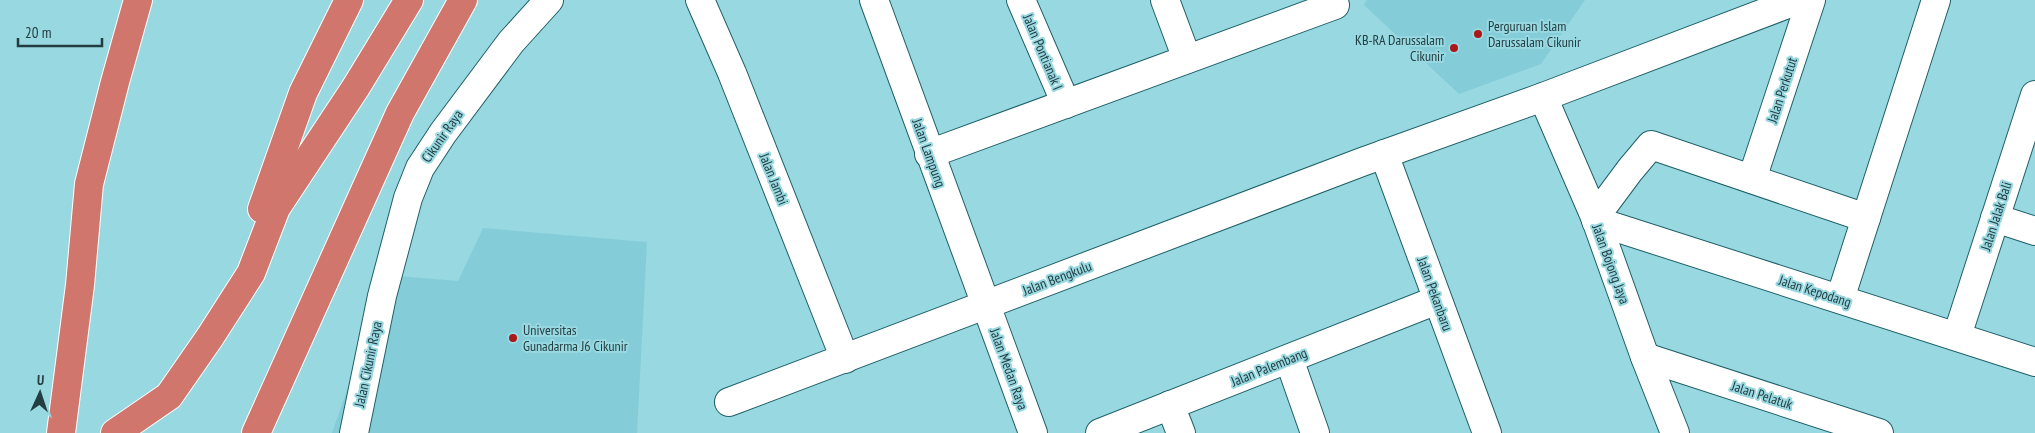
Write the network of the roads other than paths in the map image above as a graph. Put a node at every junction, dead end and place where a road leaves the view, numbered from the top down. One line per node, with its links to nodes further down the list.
1 (138, 0): 37 (highway)
2 (349, 0): 21 (highway)
3 (409, 0): 21 (highway)
4 (464, 0): 39 (highway)
5 (549, 0): 26 (street, Cikunir Raya)
6 (700, 0): 32 (street, Jalan Jambi)
7 (874, 0): 18 (street, Jalan Lampung)
8 (1021, 0): 17 (street, Jalan Pontianak I)
9 (1165, 0): 14 (street)
10 (1798, 0): 15 (street, Jalan Bengkulu)
11 (1811, 0): 20 (street, Jalan Perkutut)
12 (1936, 0): 22 (street)
13 (1335, 5): 14 (street)
14 (1187, 59): 17 (street)
15 (1543, 97): 19 (street, Jalan Bengkulu); 24 (street, Jalan Bojong Jaya)
16 (2034, 100): 23 (street, Jalan Jalak Bali)
17 (1066, 104): 18 (street)
18 (929, 154): 29 (street, Jalan Lampung)
19 (1384, 154): 28 (street, Jalan Pekanbaru); 29 (street, Jalan Bengkulu)
20 (1752, 179): 22 (street); 24 (street)
21 (276, 208): 38 (highway)
22 (1866, 218): 27 (street)
23 (1995, 218): 25 (street); 30 (street, Jalan Jalak Bali)
24 (1595, 219): 27 (street, Jalan Kepodang); 31 (street, Jalan Bojong Jaya)
25 (2035, 231)
26 (382, 296): 40 (street, Jalan Cikunir Raya)
27 (1840, 299): 30 (street, Jalan Kepodang)
28 (1437, 300): 33 (street, Jalan Palembang); 45 (street, Jalan Pekanbaru)
29 (985, 305): 32 (street, Jalan Bengkulu); 41 (street, Jalan Medan Raya)
30 (1957, 336): 34 (street, Jalan Kepodang)
31 (1644, 356): 46 (street, Jalan Bojong Jaya); 47 (street, Jalan Pelatuk)
32 (845, 358): 35 (street, Jalan Bengkulu)
33 (1288, 359): 36 (street, Jalan Palembang); 44 (street)
34 (2035, 362)
35 (729, 402)
36 (1170, 405): 42 (street, Jalan Palembang); 43 (street)
37 (61, 433)
38 (115, 433)
39 (256, 433)
40 (354, 433)
41 (1032, 433)
42 (1100, 433)
43 (1181, 433)
44 (1315, 433)
45 (1487, 433)
46 (1675, 433)
47 (1879, 433)

